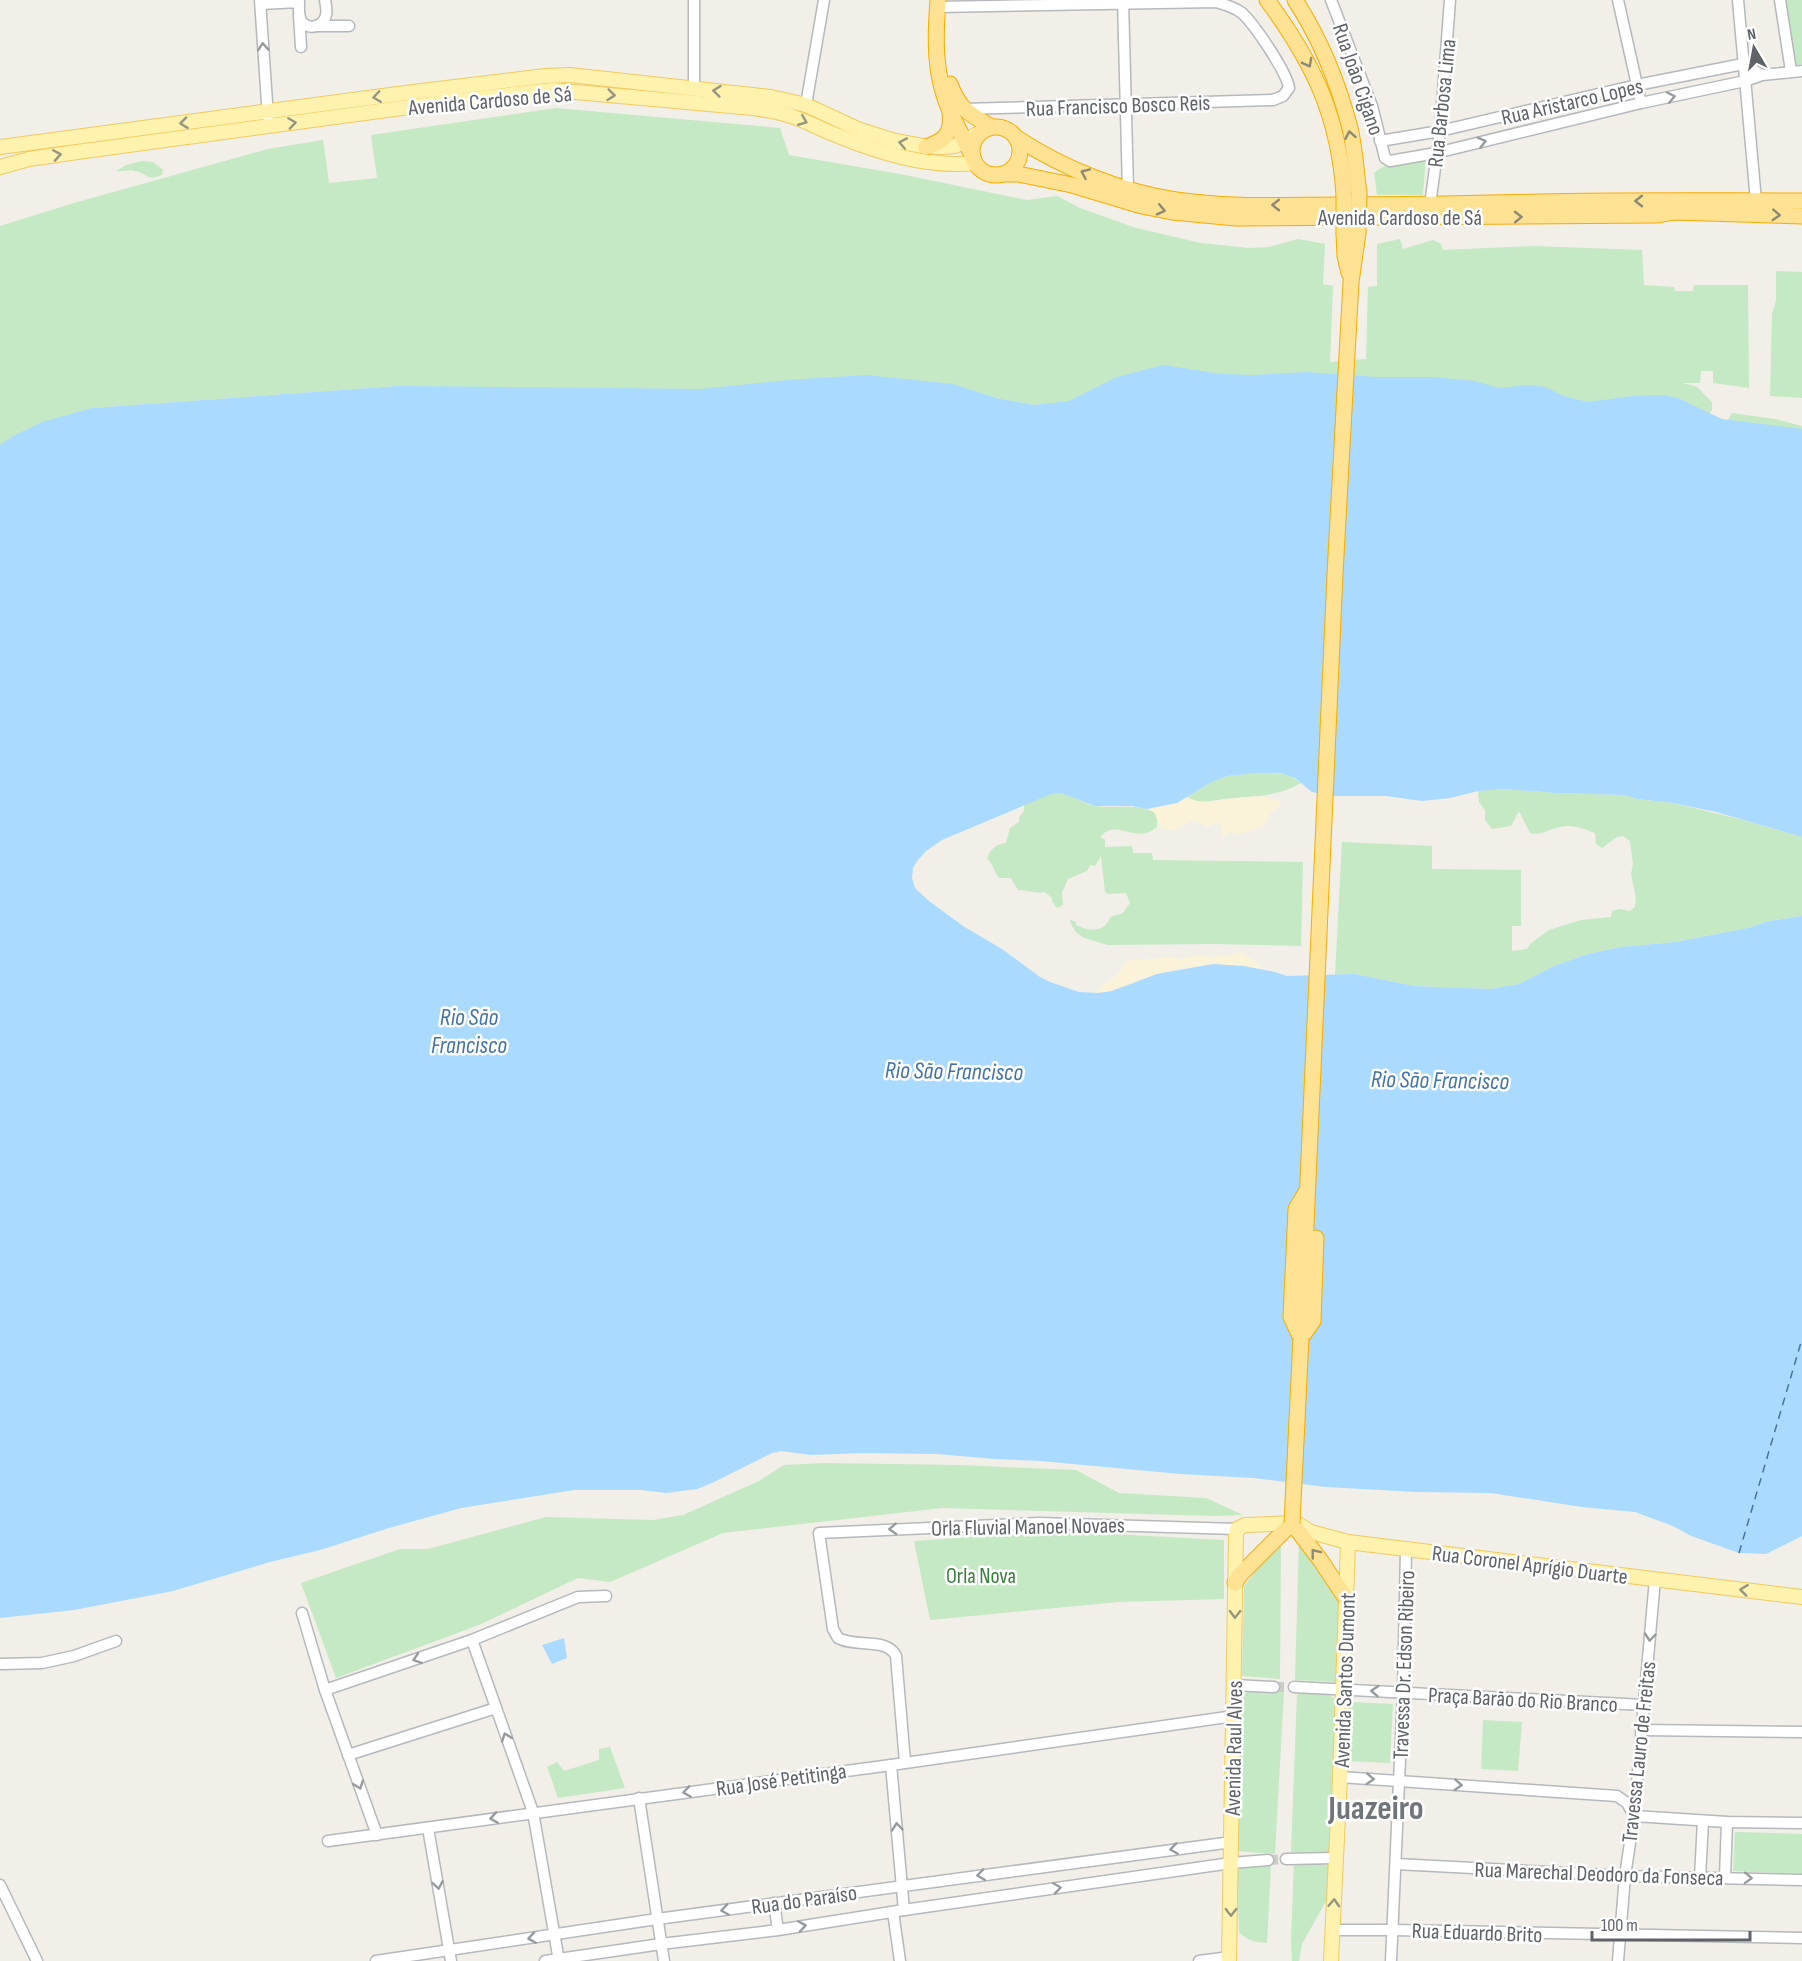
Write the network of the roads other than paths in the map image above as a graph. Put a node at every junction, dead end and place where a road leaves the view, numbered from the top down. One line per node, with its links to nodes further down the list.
1 (325, 0): 18 (street)
2 (694, 0): 26 (street)
3 (824, 0): 28 (street)
4 (1261, 0): 16 (highway)
5 (1267, 0): 16 (highway)
6 (1295, 0): 45 (highway, one-way to 6)
7 (1331, 0): 36 (street, Rua João Cigano)
8 (1450, 0): 33 (street, Rua Barbosa Lima)
9 (1618, 0): 25 (street)
10 (1738, 0): 21 (street)
11 (1780, 0): 22 (street)
12 (298, 1): 14 (street); 17 (street)
13 (1123, 1): 15 (street); 29 (street); 29 (street, Rua Francisco Bosco Reis)
14 (260, 2): 31 (street, one-way to 14)
15 (943, 4): 30 (highway)
16 (1277, 14): 45 (highway, one-way to 45)
17 (299, 15): 18 (street); 20 (street)
18 (315, 26): 19 (street)
19 (349, 26)
20 (301, 47)
21 (1743, 64): 23 (street); 24 (street); 25 (street, Rua Aristarco Lopes)
22 (1796, 71): 23 (street, Rua Aristarco Lopes)
23 (1762, 75): 24 (street, Rua Aristarco Lopes)
24 (1745, 81): 27 (street, Rua Aristarco Lopes, one-way to 24); 46 (street)
25 (1637, 86): 27 (street); 33 (street, Rua Aristarco Lopes)
26 (694, 89): 28 (main road, Avenida Cardoso de Sá, one-way to 26); 31 (main road, Avenida Cardoso de Sá, one-way to 31)
27 (1641, 103): 39 (street, Rua Aristarco Lopes, one-way to 27)
28 (806, 105): 38 (main road, Avenida Cardoso de Sá, one-way to 28)
29 (1127, 105): 30 (street, Rua Francisco Bosco Reis); 44 (street)
30 (957, 110): 32 (highway); 35 (highway); 38 (highway)
31 (269, 119): 37 (main road, Avenida Cardoso de Sá, one-way to 37); 41 (main road, Avenida Cardoso de Sá, one-way to 41); 42 (main road, Avenida Cardoso de Sá, one-way to 31)
32 (986, 130): 34 (highway); 35 (main road, Avenida Cardoso de Sá); 41 (highway)
33 (1440, 131): 36 (street, Rua Aristarco Lopes); 39 (street, Rua Barbosa Lima)
34 (1017, 138): 43 (highway); 44 (highway, Avenida Cardoso de Sá, one-way to 34)
35 (965, 141): 38 (main road, Avenida Cardoso de Sá); 41 (highway)
36 (1380, 141): 40 (street, Rua João Cigano)
37 (0, 147)
38 (926, 147)
39 (1436, 153): 40 (street, Rua Aristarco Lopes); 48 (street, Rua Barbosa Lima)
40 (1385, 158)
41 (974, 161): 43 (highway)
42 (0, 167)
43 (1002, 174): 49 (highway, Avenida Cardoso de Sá, one-way to 49)
44 (1128, 189): 48 (highway, Avenida Cardoso de Sá, one-way to 44)
45 (1352, 194): 50 (highway, bridge)
46 (1756, 201): 47 (highway, Avenida Cardoso de Sá); 48 (highway, Avenida Cardoso de Sá, one-way to 48)
47 (1802, 201)
48 (1430, 205)
49 (1802, 216)
50 (1308, 1189): 51 (highway); 51 (highway)
51 (1300, 1338): 52 (highway, bridge)
52 (1295, 1523): 53 (main road); 54 (main road, Rua Coronel Aprígio Duarte); 56 (highway); 60 (highway, one-way to 52)
53 (1236, 1532): 56 (main road, Avenida Raul Alves); 77 (street, Orla Fluvial Manoel Novaes, one-way to 77)
54 (1348, 1542): 55 (main road, Rua Coronel Aprígio Duarte); 60 (main road, Avenida Santos Dumont)
55 (1406, 1550): 57 (main road, Rua Coronel Aprígio Duarte); 70 (street, Travessa Dr. Edson Ribeiro)
56 (1238, 1579): 65 (main road, Avenida Raul Alves, one-way to 65)
57 (1655, 1579): 59 (main road, Rua Coronel Aprígio Duarte, one-way to 57); 71 (street, Travessa Lauro de Freitas, one-way to 71)
58 (606, 1596): 62 (street)
59 (1802, 1597)
60 (1347, 1600): 68 (main road, Avenida Santos Dumont)
61 (302, 1613): 69 (street)
62 (472, 1640): 69 (street, one-way to 69); 72 (street)
63 (116, 1641): 64 (street)
64 (0, 1664)
65 (1234, 1685): 66 (street); 73 (main road, Avenida Raul Alves)
66 (1274, 1687)
67 (1294, 1688): 68 (street, Praça Barão do Rio Branco)
68 (1342, 1689): 70 (street, Praça Barão do Rio Branco, one-way to 68); 79 (main road, Avenida Santos Dumont)
69 (325, 1690): 76 (street)
70 (1403, 1692): 71 (street, Praça Barão do Rio Branco); 80 (street, Travessa Dr. Edson Ribeiro)
71 (1644, 1706): 74 (street, Travessa Lauro de Freitas)
72 (496, 1708): 76 (street); 82 (street, one-way to 72)
73 (1234, 1716): 77 (street, Rua José Petitinga); 90 (main road, Avenida Raul Alves)
74 (1641, 1730): 75 (street); 83 (street, Travessa Lauro de Freitas)
75 (1802, 1732)
76 (348, 1755): 88 (street, one-way to 88)
77 (905, 1762): 78 (street, Rua José Petitinga)
78 (891, 1765): 81 (street, Rua José Petitinga, one-way to 81); 101 (street, one-way to 78)
79 (1340, 1777): 80 (street, one-way to 80); 91 (main road, Avenida Santos Dumont)
80 (1400, 1780): 83 (street, one-way to 83); 95 (street, Travessa Dr. Edson Ribeiro)
81 (639, 1798): 82 (street, Rua José Petitinga); 104 (street)
82 (533, 1812): 87 (street, Rua José Petitinga, one-way to 87); 108 (street)
83 (1634, 1816): 84 (street); 96 (street, Travessa Lauro de Freitas)
84 (1703, 1821): 85 (street); 97 (street)
85 (1727, 1822): 86 (street); 98 (street)
86 (1802, 1823)
87 (428, 1828): 88 (street, Rua José Petitinga); 112 (street, one-way to 112)
88 (377, 1835): 89 (street, Rua José Petitinga)
89 (328, 1840)
90 (1232, 1842): 94 (main road, Avenida Raul Alves); 101 (street, Rua do Paraíso, one-way to 101)
91 (1336, 1858): 92 (street); 106 (main road, Avenida Santos Dumont, one-way to 91)
92 (1286, 1859)
93 (1268, 1860): 94 (street, Rua do Paraíso)
94 (1231, 1863): 103 (street, Rua do Paraíso, one-way to 94); 113 (main road, Avenida Raul Alves, one-way to 113)
95 (1396, 1864): 96 (street, Rua Marechal Deodoro da Fonseca); 107 (street, Travessa Dr. Edson Ribeiro)
96 (1625, 1876): 97 (street, Rua Marechal Deodoro da Fonseca); 109 (street, Travessa Lauro de Freitas)
97 (1700, 1877): 98 (street, Rua Marechal Deodoro da Fonseca)
98 (1725, 1877): 99 (street, Rua Marechal Deodoro da Fonseca, one-way to 99)
99 (1802, 1880)
100 (0, 1885): 115 (street)
101 (902, 1885): 102 (street, Rua do Paraíso); 103 (street)
102 (774, 1903): 104 (street, Rua do Paraíso, one-way to 104); 105 (street)
103 (898, 1911): 105 (street, Rua do Paraíso, one-way to 103); 119 (street)
104 (657, 1919): 108 (street, Rua do Paraíso); 111 (street)
105 (778, 1930): 111 (street, Rua do Paraíso)
106 (1333, 1930): 107 (street, Rua Eduardo Brito); 121 (main road, Avenida Santos Dumont)
107 (1392, 1930): 109 (street, Rua Eduardo Brito); 122 (street, Travessa Dr. Edson Ribeiro)
108 (555, 1934): 112 (street, Rua do Paraíso, one-way to 112); 114 (street)
109 (1620, 1936): 110 (street, Rua Eduardo Brito); 123 (street, Travessa Lauro de Freitas)
110 (1802, 1938)
111 (661, 1944): 114 (street, Rua do Paraíso); 118 (street)
112 (451, 1956): 116 (street, Rua do Paraíso)
113 (1229, 1959): 120 (street)
114 (559, 1960): 117 (street, Rua do Paraíso)
115 (37, 1961)
116 (376, 1961)
117 (545, 1961)
118 (664, 1961)
119 (900, 1961)
120 (1198, 1961)
121 (1331, 1961)
122 (1391, 1961)
123 (1618, 1961)

